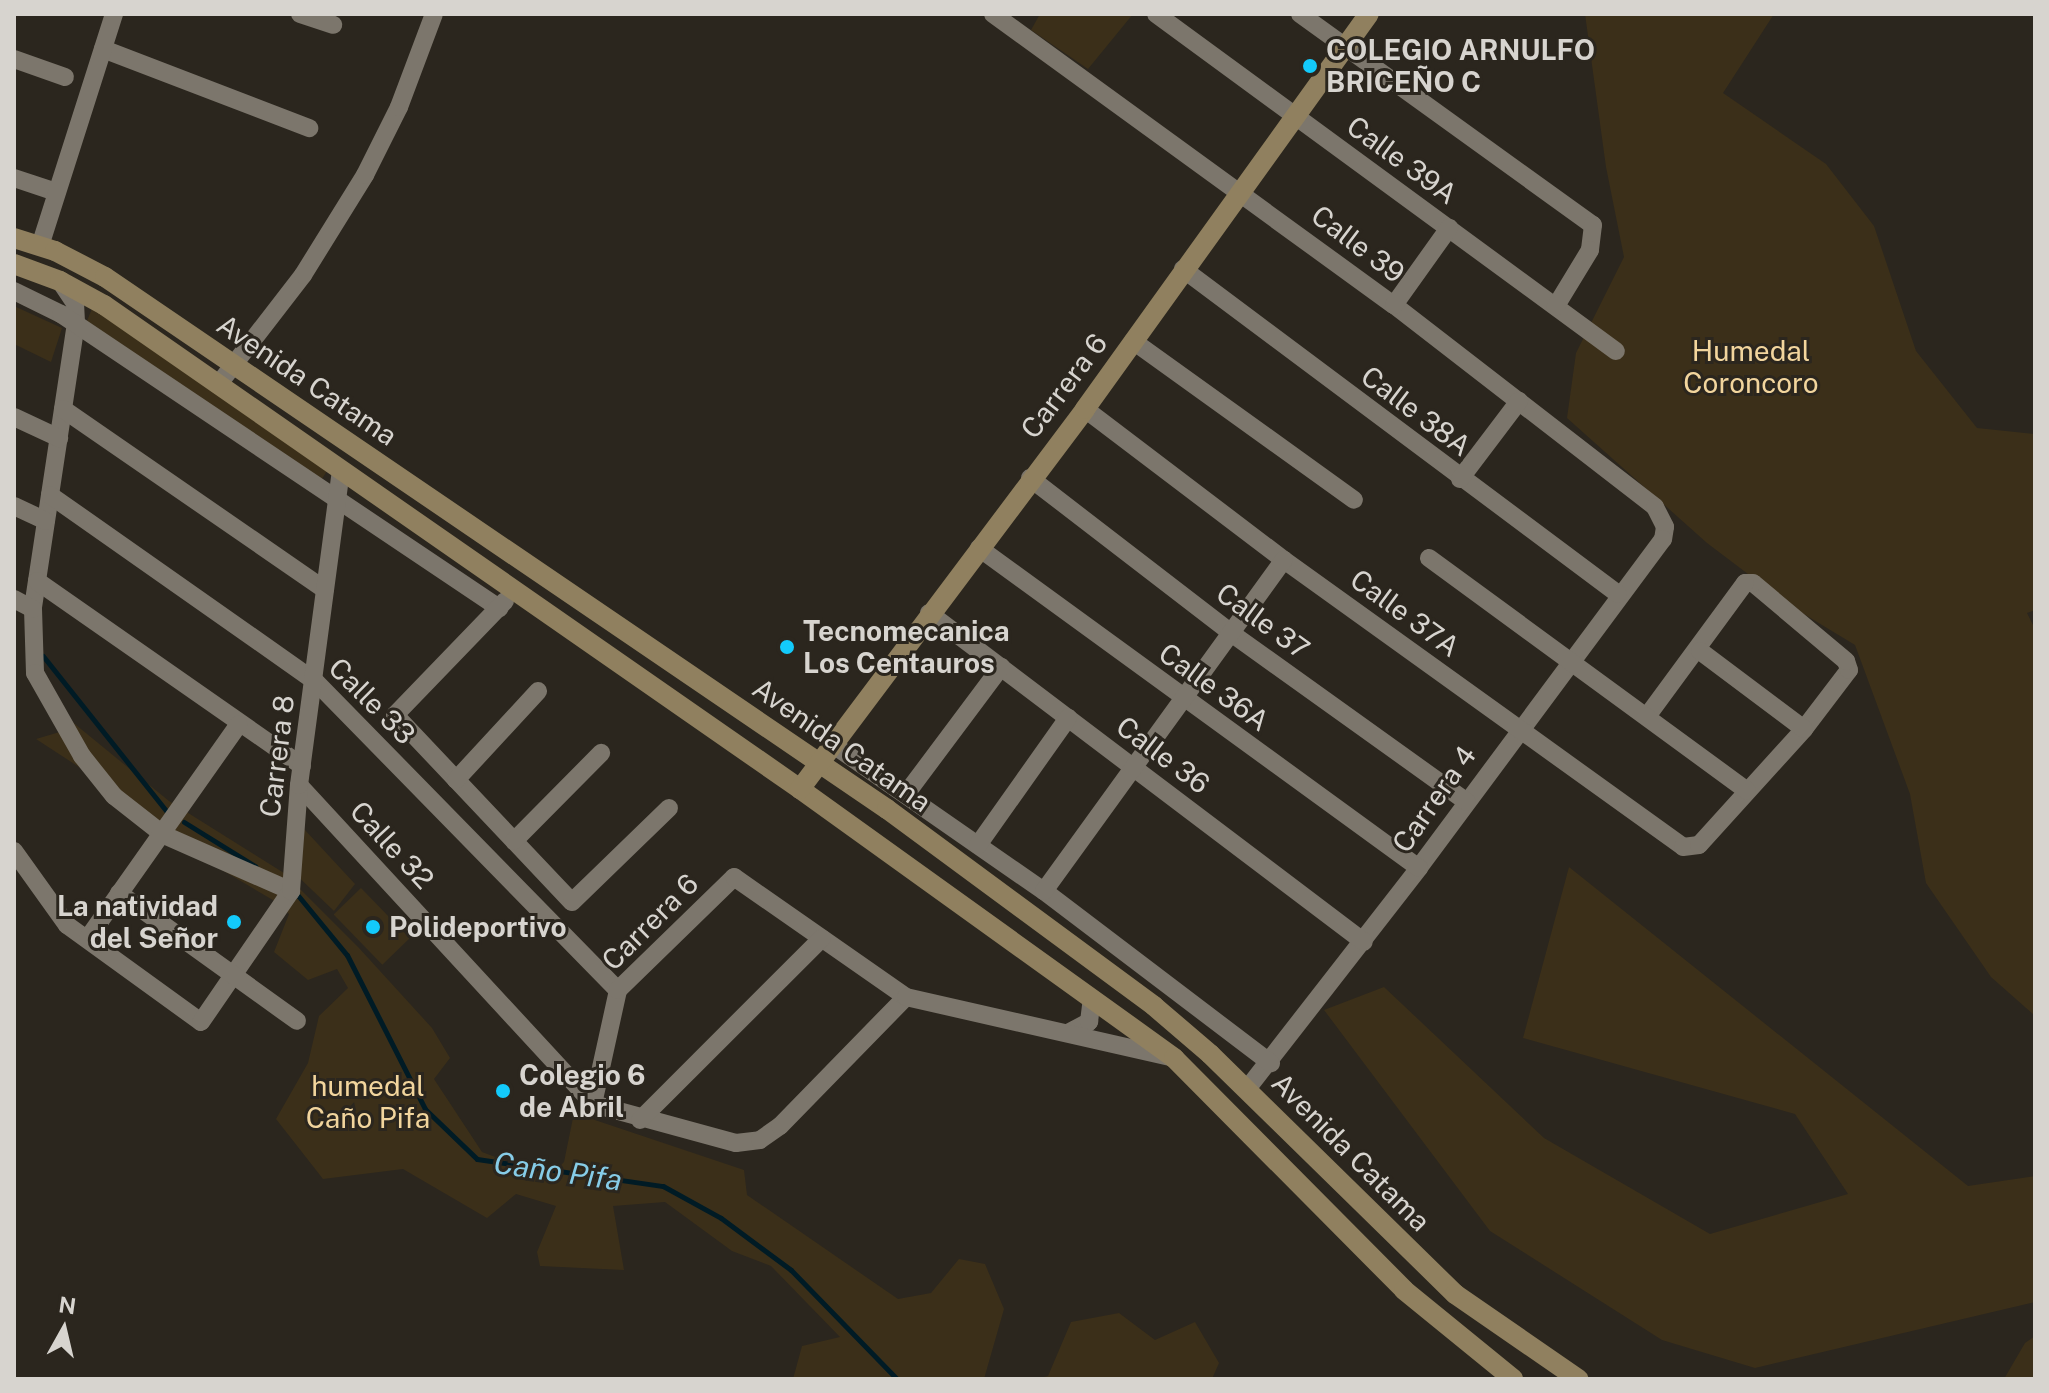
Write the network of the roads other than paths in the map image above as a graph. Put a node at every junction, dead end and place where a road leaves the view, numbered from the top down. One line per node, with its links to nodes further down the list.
1 (114, 14): 9 (street)
2 (300, 14): 8 (street)
3 (434, 14): 30 (street)
4 (993, 14): 17 (street, Calle 39)
5 (1156, 14): 13 (street, Calle 39A)
6 (1300, 14): 10 (street)
7 (1369, 14): 10 (main road, Carrera 6)
8 (333, 25)
9 (103, 49): 14 (street); 16 (street)
10 (1342, 49): 13 (main road, Carrera 6); 26 (street)
11 (14, 59): 12 (street)
12 (65, 77)
13 (1295, 116): 17 (main road, Carrera 6); 18 (street, Calle 39A)
14 (309, 128)
15 (14, 178): 16 (street)
16 (56, 192): 20 (street)
17 (1241, 192): 22 (main road, Carrera 6); 25 (street, Calle 39)
18 (1449, 228): 25 (street); 26 (street, Calle 39A)
19 (14, 238): 20 (main road, Avenida Catama)
20 (40, 246): 30 (main road, Avenida Catama)
21 (14, 264): 23 (main road, Avenida Catama)
22 (1183, 269): 28 (main road, Carrera 6); 39 (street, Calle 38A)
23 (60, 281): 27 (street); 31 (main road, Avenida Catama)
24 (14, 291): 27 (street)
25 (1394, 305): 32 (street, Calle 39)
26 (1556, 306): 29 (street, Calle 39A)
27 (76, 323): 33 (street); 41 (street)
28 (1133, 341): 34 (main road, Carrera 6); 42 (street)
29 (1616, 351)
30 (232, 363): 31 (street); 73 (main road, Avenida Catama)
31 (218, 385): 37 (main road, Avenida Catama)
32 (1519, 401): 39 (street); 45 (street, Calle 39)
33 (63, 409): 36 (street); 50 (street)
34 (1085, 409): 38 (main road, Carrera 6); 48 (street, Calle 37A)
35 (14, 417): 36 (street)
36 (59, 438): 40 (street)
37 (341, 470): 41 (street, Carrera 8); 51 (main road, Avenida Catama)
38 (1030, 478): 46 (main road, Carrera 6); 57 (street, Calle 37)
39 (1460, 479): 52 (street, Calle 38A)
40 (50, 495): 44 (street); 63 (street, Calle 33)
41 (336, 498): 50 (street, Carrera 8); 54 (street)
42 (1354, 500)
43 (14, 506): 44 (street)
44 (46, 521): 49 (street)
45 (1663, 539): 52 (street, Carrera 4)
46 (979, 548): 56 (main road, Carrera 6); 65 (street, Calle 36A)
47 (1429, 558): 60 (street)
48 (1284, 560): 57 (street); 69 (street, Calle 37A)
49 (37, 581): 55 (street); 68 (street)
50 (325, 590): 63 (street, Carrera 8)
51 (515, 590): 54 (street); 78 (main road, Avenida Catama)
52 (1618, 594): 60 (street, Carrera 4)
53 (14, 599): 55 (street)
54 (499, 608): 76 (street)
55 (33, 609): 59 (street)
56 (929, 613): 62 (street, Calle 36); 71 (main road, Carrera 6)
57 (1231, 633): 65 (street); 81 (street, Calle 37)
58 (1700, 651): 66 (street); 70 (street); 70 (street)
59 (31, 655): 61 (street); 83 (street)
60 (1571, 660): 66 (street); 69 (street, Carrera 4)
61 (14, 664)
62 (1001, 667): 67 (street, Calle 36); 80 (street)
63 (315, 681): 74 (street, Carrera 8); 95 (street, Calle 33)
64 (538, 691): 76 (street)
65 (1183, 700): 75 (street); 87 (street, Calle 36A)
66 (1648, 715): 79 (street)
67 (1068, 718): 75 (street, Calle 36); 85 (street)
68 (238, 725): 74 (street); 83 (street)
69 (1518, 729): 79 (street, Calle 37A); 81 (street, Carrera 4)
70 (1804, 729): 79 (street)
71 (835, 746): 73 (main road, Carrera 6); 80 (street, Avenida Catama)
72 (601, 753): 84 (street)
73 (820, 763): 78 (main road, Carrera 6); 102 (main road, Avenida Catama)
74 (302, 766): 77 (street, Carrera 8)
75 (1134, 768): 89 (street); 93 (street, Calle 36)
76 (456, 780): 84 (street)
77 (299, 785): 88 (street, Carrera 8); 103 (street, Calle 32)
78 (800, 789): 97 (main road, Avenida Catama)
79 (1747, 791)
80 (906, 794): 85 (street, Avenida Catama)
81 (1467, 802): 87 (street, Carrera 4)
82 (669, 808): 84 (street)
83 (164, 835): 88 (street); 90 (street)
84 (514, 841)
85 (978, 845): 89 (street, Avenida Catama)
86 (14, 851): 91 (street)
87 (1419, 868): 93 (street, Carrera 4)
88 (291, 891): 94 (street)
89 (1044, 891): 101 (street, Avenida Catama)
90 (119, 893): 91 (street); 94 (street)
91 (88, 938): 94 (street)
92 (822, 938): 95 (street, Carrera 6); 96 (street); 104 (street)
93 (1364, 942): 101 (street, Carrera 4)
94 (231, 977): 98 (street)
95 (618, 990): 103 (street, Carrera 6)
96 (906, 997): 99 (street); 104 (street, Calle 32)
97 (1092, 998): 99 (street); 100 (main road, Avenida Catama)
98 (297, 1021)
99 (1068, 1033): 100 (street)
100 (1174, 1058): 105 (main road, Avenida Catama)
101 (1271, 1063): 102 (street, Carrera 4)
102 (1247, 1089): 106 (main road, Avenida Catama)
103 (593, 1104): 104 (street, Calle 32)
104 (640, 1120)
105 (1513, 1379)
106 (1578, 1379)

